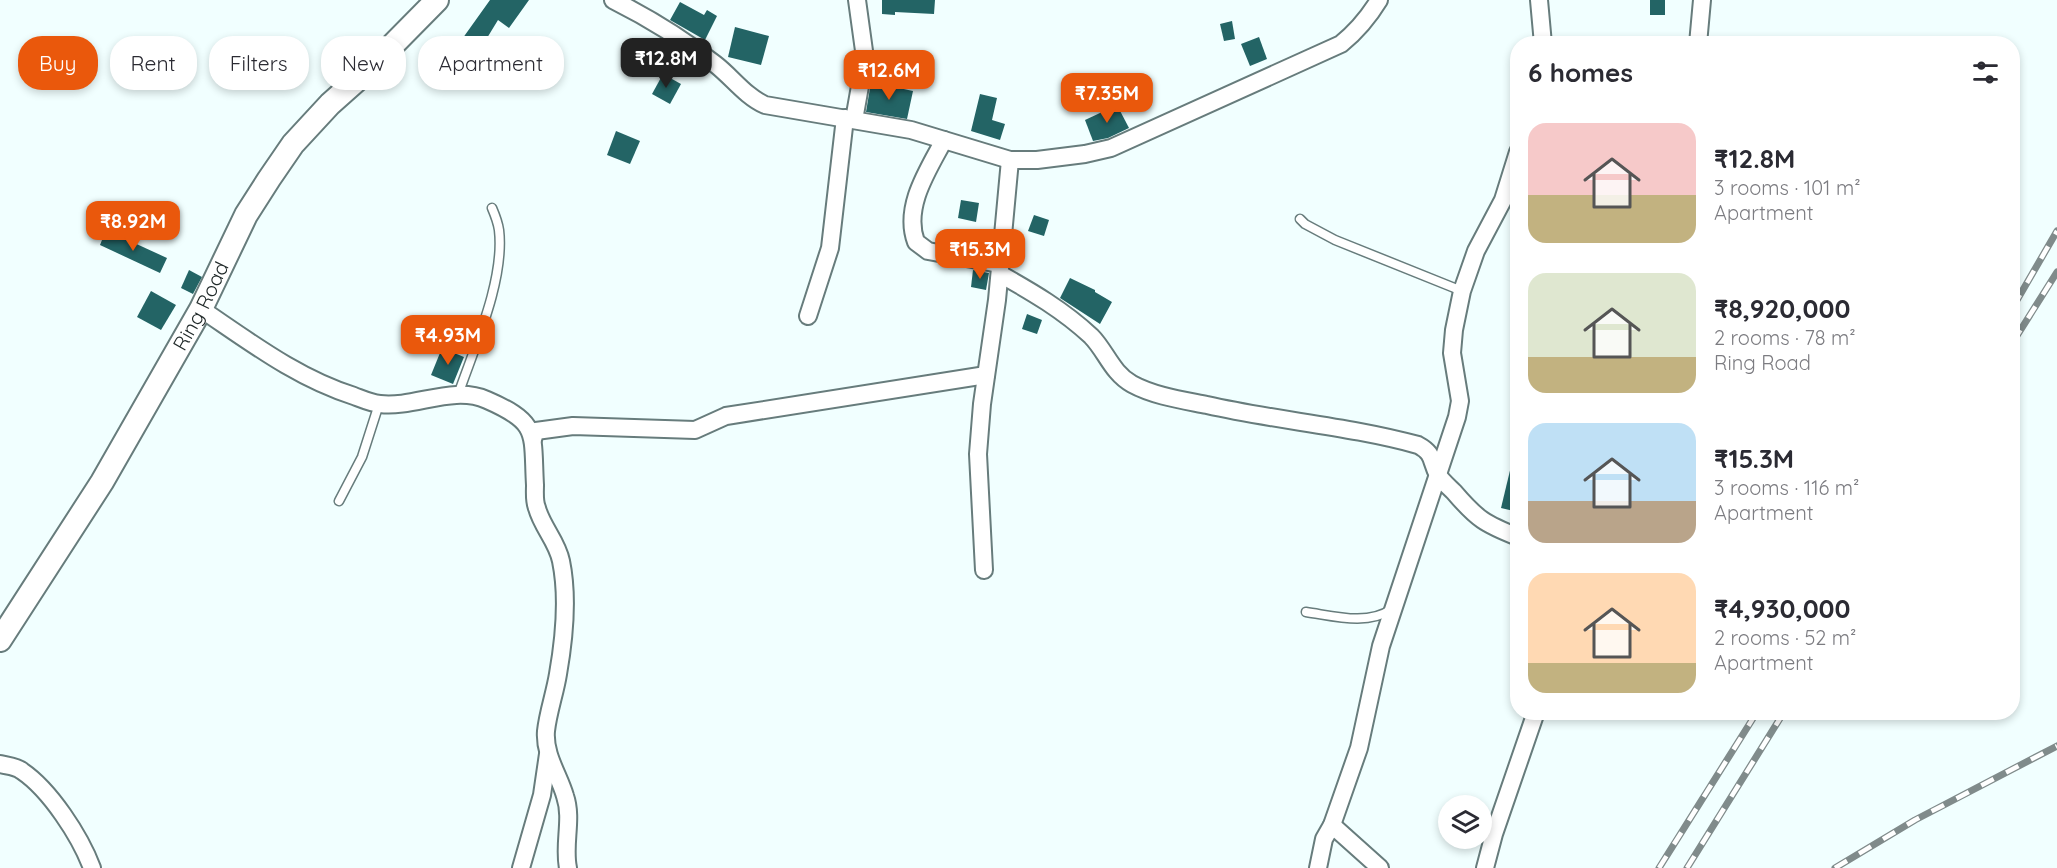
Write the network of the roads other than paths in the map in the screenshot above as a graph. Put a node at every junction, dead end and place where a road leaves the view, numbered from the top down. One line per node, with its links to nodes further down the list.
1 (437, 0): 17 (street, Ring Road)
2 (613, 0): 9 (street)
3 (857, 0): 9 (street)
4 (1379, 0): 11 (street)
5 (1539, 0): 7 (street)
6 (1702, 0): 8 (street)
7 (1543, 36)
8 (1699, 36)
9 (850, 119): 10 (street); 18 (street)
10 (944, 140): 11 (street); 15 (street)
11 (1010, 160): 15 (street)
12 (1510, 178): 16 (street)
13 (492, 208): 20 (lane)
14 (1300, 219): 16 (lane)
15 (1000, 269): 19 (street); 23 (street)
16 (1462, 291): 23 (street)
17 (201, 309): 21 (street); 29 (street, Ring Road)
18 (808, 316)
19 (986, 375): 22 (street); 26 (street)
20 (458, 396): 21 (street); 22 (street)
21 (379, 404): 24 (lane)
22 (533, 439): 31 (street)
23 (1438, 474): 25 (street); 27 (street)
24 (339, 501)
25 (1510, 534)
26 (984, 570)
27 (1395, 607): 28 (lane); 33 (street)
28 (1306, 612)
29 (0, 640)
30 (1533, 720): 39 (street)
31 (548, 754): 35 (street); 36 (street)
32 (0, 764): 34 (street)
33 (1332, 825): 37 (street); 38 (street)
34 (92, 868)
35 (522, 868)
36 (568, 868)
37 (1318, 868)
38 (1380, 868)
39 (1485, 868)

